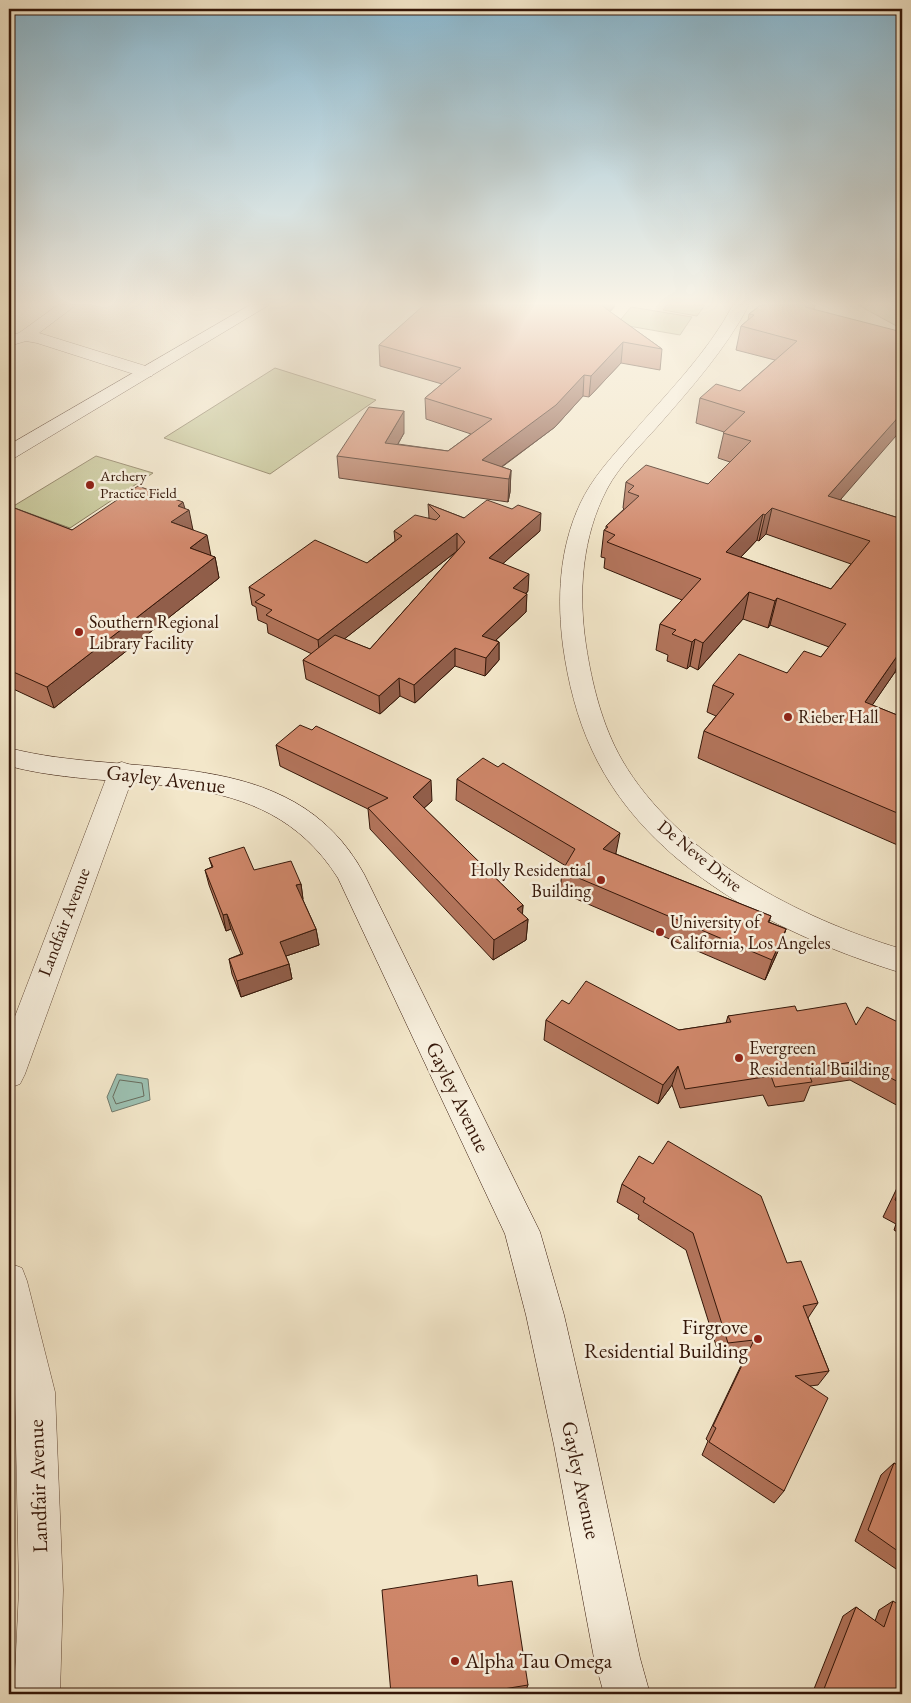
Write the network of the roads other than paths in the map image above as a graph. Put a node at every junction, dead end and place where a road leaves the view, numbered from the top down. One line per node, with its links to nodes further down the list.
1 (125, 384): 3 (street)
2 (685, 384): 6 (street, De Neve Drive)
3 (9, 453)
4 (9, 757): 5 (street, Gayley Avenue)
5 (122, 772): 7 (street, Landfair Avenue); 10 (street, Gayley Avenue)
6 (902, 962)
7 (9, 1074)
8 (9, 1281): 9 (street, Landfair Avenue)
9 (37, 1694)
10 (627, 1694)

